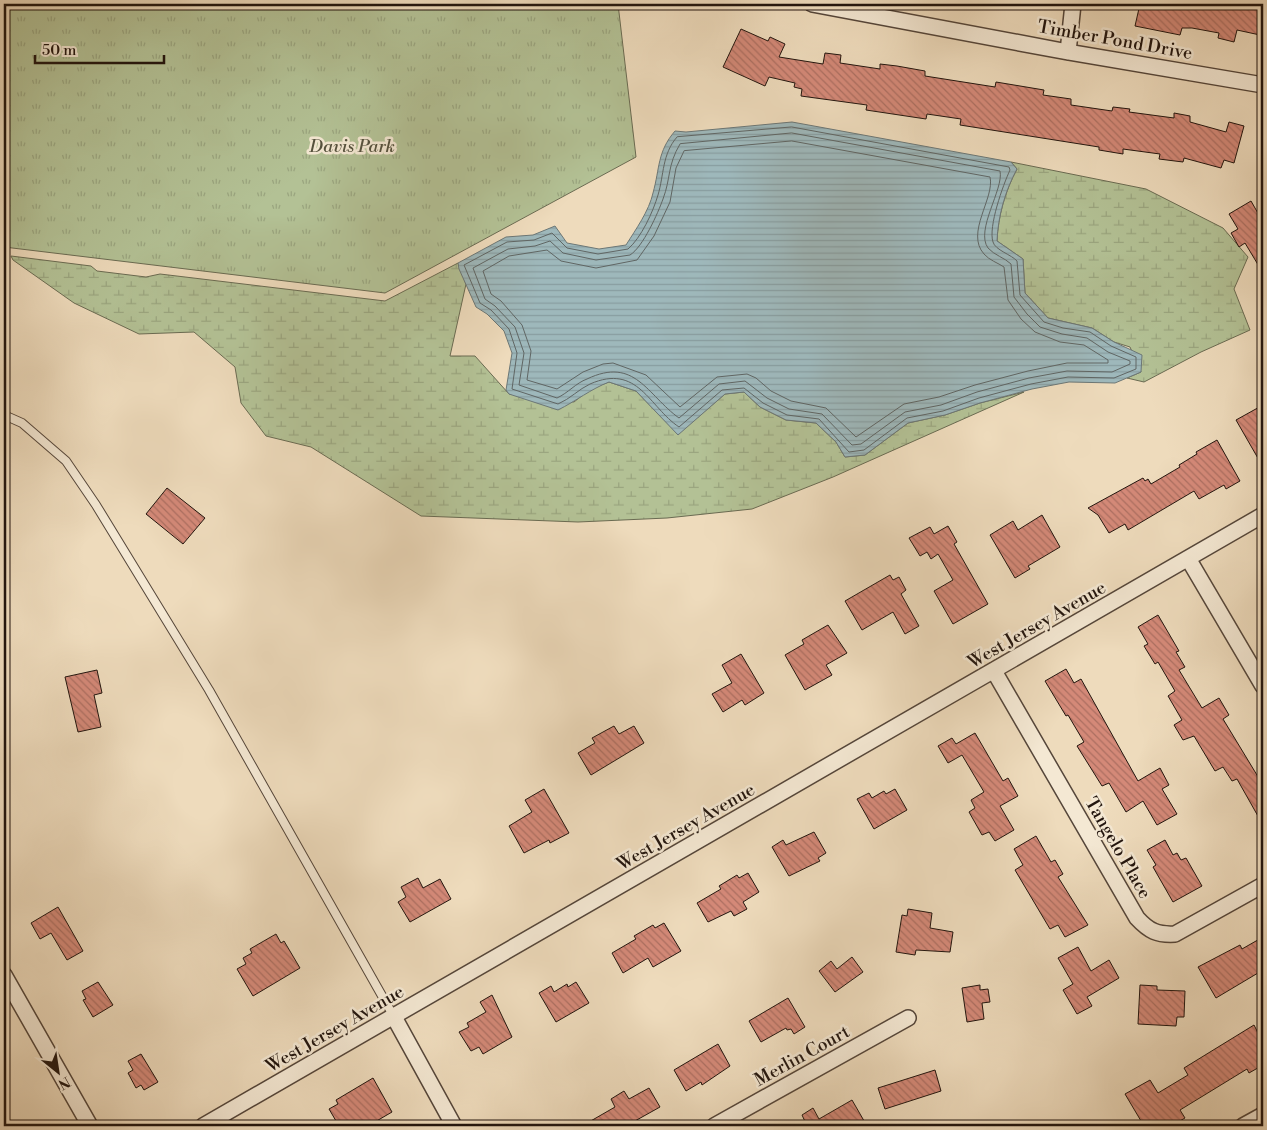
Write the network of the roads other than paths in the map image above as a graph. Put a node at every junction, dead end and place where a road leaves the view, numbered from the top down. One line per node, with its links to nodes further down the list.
1 (812, 4): 3 (street, Timber Pond Drive)
2 (1073, 4): 3 (street)
3 (1068, 52): 4 (street, Timber Pond Drive)
4 (1263, 85)
5 (4, 415): 12 (lane)
6 (1263, 515): 7 (street, West Jersey Avenue)
7 (1189, 560): 8 (street, West Jersey Avenue); 9 (street)
8 (994, 671): 10 (street, Tangelo Place); 12 (street, West Jersey Avenue)
9 (1263, 686)
10 (1263, 885)
11 (4, 975): 15 (street)
12 (394, 1017): 16 (street, West Jersey Avenue); 17 (street)
13 (908, 1018): 18 (street, Merlin Court)
14 (1263, 1115): 19 (street)
15 (90, 1126)
16 (202, 1126)
17 (454, 1126)
18 (714, 1126)
19 (1243, 1126)

